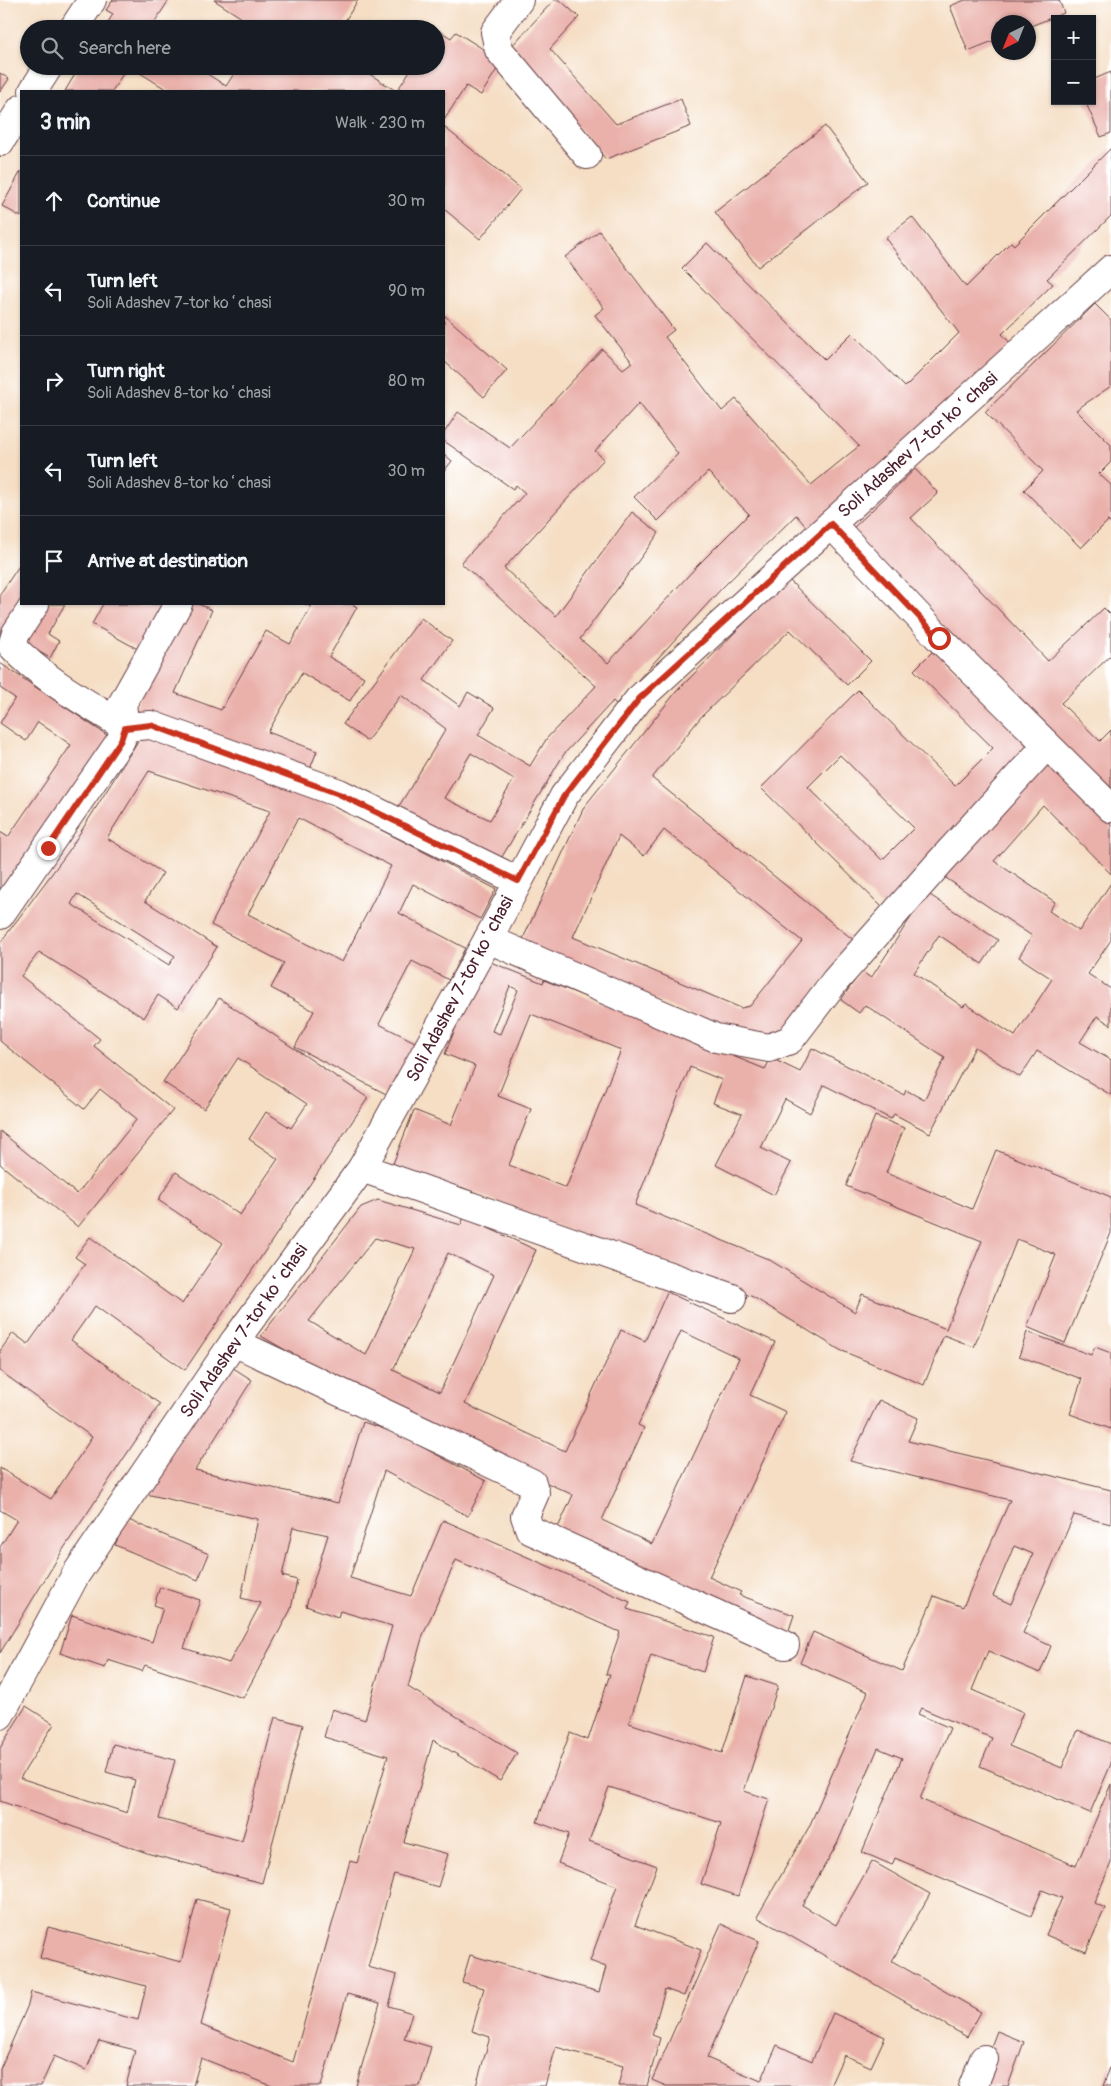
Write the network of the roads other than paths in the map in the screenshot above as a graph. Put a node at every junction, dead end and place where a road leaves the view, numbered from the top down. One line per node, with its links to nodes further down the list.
1 (92, 0): 3 (street)
2 (519, 0): 8 (street)
3 (80, 20)
4 (43, 75): 5 (street)
5 (34, 90)
6 (20, 111): 7 (street)
7 (0, 142)
8 (587, 154)
9 (1111, 269): 10 (street, Soli Adashev 7-tor koʻchasi)
10 (831, 524): 14 (street); 16 (street, Soli Adashev 7-tor koʻchasi)
11 (34, 605): 13 (street)
12 (177, 605): 13 (street)
13 (125, 728): 16 (street); 17 (street)
14 (1047, 745): 15 (street); 18 (street)
15 (1111, 808)
16 (518, 881): 18 (street, Soli Adashev 7-tor koʻchasi)
17 (0, 915)
18 (488, 939): 19 (street, Soli Adashev 7-tor koʻchasi)
19 (362, 1168): 20 (street); 21 (street, Soli Adashev 7-tor koʻchasi)
20 (732, 1298)
21 (234, 1342): 22 (street); 23 (street, Soli Adashev 7-tor koʻchasi)
22 (785, 1645)
23 (0, 1715)
24 (984, 2059): 25 (street)
25 (973, 2086)

